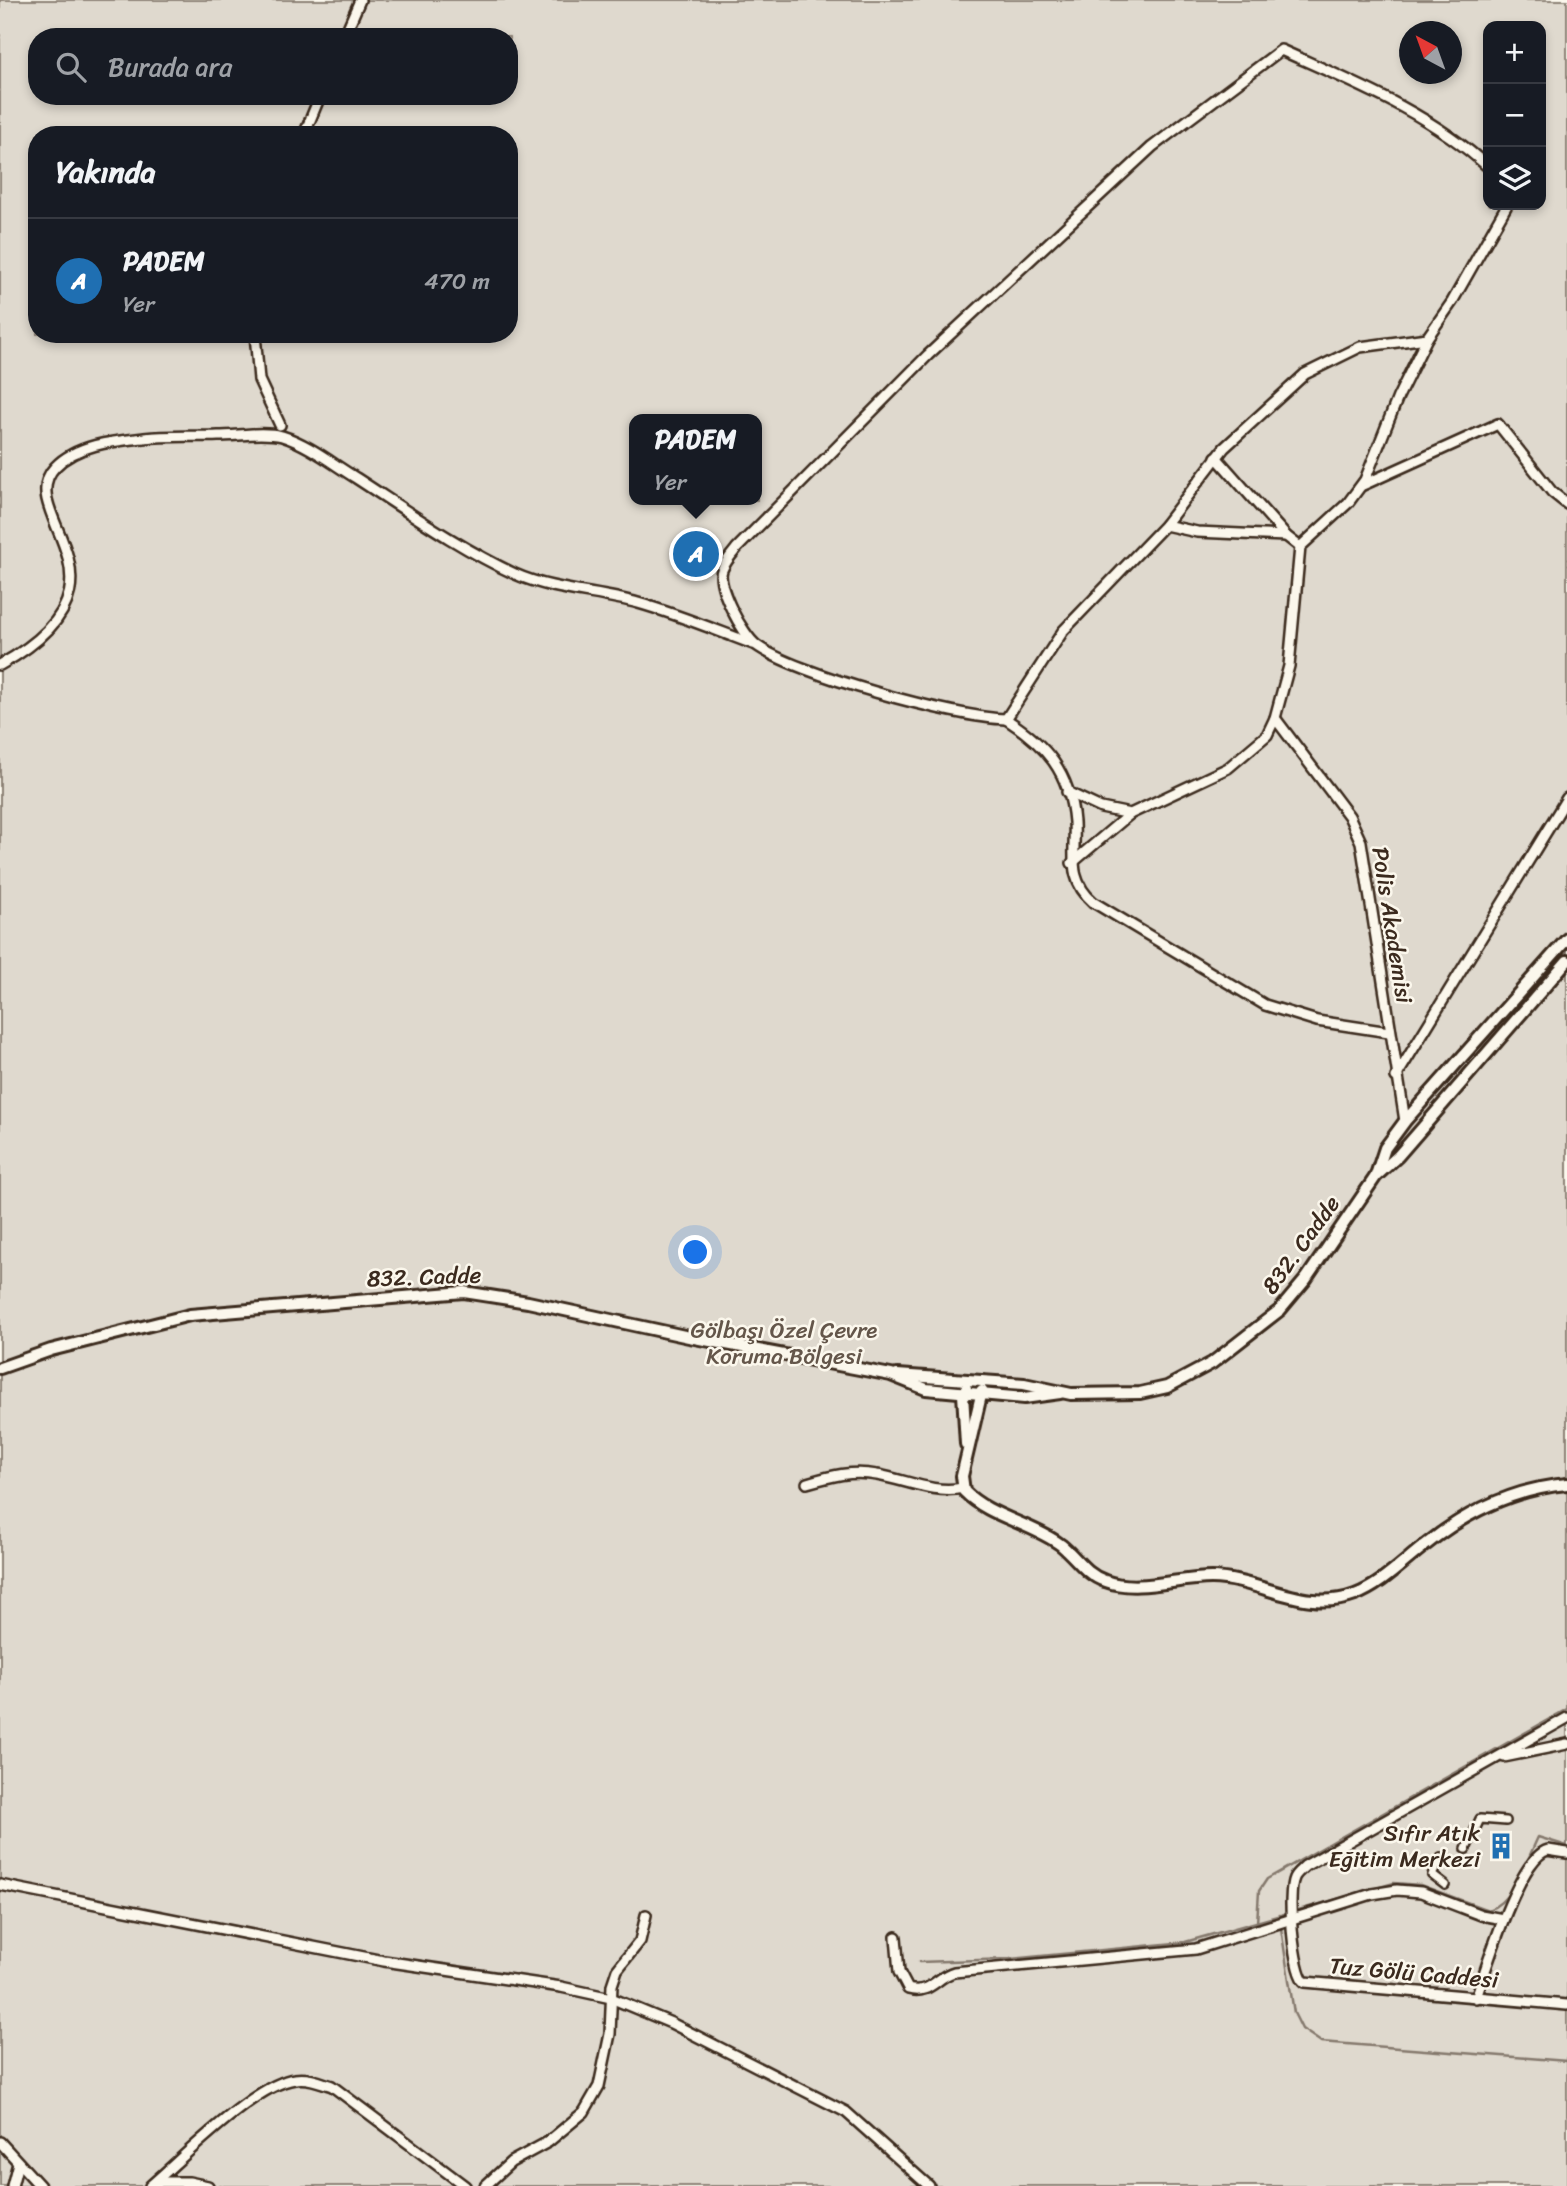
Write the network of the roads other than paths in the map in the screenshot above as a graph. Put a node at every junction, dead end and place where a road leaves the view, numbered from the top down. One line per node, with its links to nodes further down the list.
1 (360, 0): 2 (street)
2 (348, 28)
3 (316, 105): 4 (street)
4 (308, 126)
5 (1483, 163): 16 (street)
6 (1504, 210): 7 (street)
7 (1427, 338): 10 (street); 11 (street)
8 (255, 343): 9 (street)
9 (280, 425)
10 (1216, 457): 13 (street); 14 (street)
11 (1361, 485): 12 (street); 15 (street)
12 (1567, 504)
13 (1165, 525): 14 (street); 19 (street)
14 (1286, 536): 15 (street)
15 (1300, 547): 18 (street)
16 (755, 644): 17 (street); 19 (street)
17 (0, 666)
18 (1275, 718): 22 (street); 26 (street, Polis Akademisi)
19 (1006, 719): 20 (street)
20 (1067, 792): 22 (street); 23 (street)
21 (1567, 798): 27 (street)
22 (1129, 814): 23 (street)
23 (1072, 863): 26 (street)
24 (1567, 939): 28 (street, 832. Cadde)
25 (1567, 961): 29 (street, 832. Cadde)
26 (1389, 1032): 27 (street, Polis Akademisi)
27 (1396, 1077): 28 (street, Polis Akademisi)
28 (1405, 1121): 29 (street, 832. Cadde)
29 (1376, 1176): 34 (street, 832. Cadde)
30 (0, 1368): 31 (street, 832. Cadde)
31 (891, 1375): 32 (street, 832. Cadde); 35 (street, 832. Cadde)
32 (968, 1382): 33 (street, 832. Cadde); 35 (street)
33 (981, 1383): 34 (street, 832. Cadde); 36 (street)
34 (1060, 1393): 36 (street, 832. Cadde)
35 (963, 1394): 36 (street, 832. Cadde); 37 (street)
36 (982, 1396): 37 (street)
37 (966, 1454): 40 (street)
38 (807, 1483): 40 (street)
39 (1567, 1484): 40 (street)
40 (963, 1488)
41 (1567, 1718): 43 (street, Tuz Gölü Caddesi)
42 (1567, 1744): 43 (street)
43 (1496, 1759): 51 (street, Tuz Gölü Caddesi)
44 (1506, 1821): 45 (street)
45 (1466, 1849)
46 (1567, 1853): 52 (street)
47 (1441, 1858): 49 (street)
48 (0, 1885): 54 (street)
49 (1445, 1885)
50 (646, 1915): 54 (street)
51 (1287, 1917): 52 (street); 53 (street); 55 (street, Tuz Gölü Caddesi)
52 (1503, 1919): 55 (street)
53 (896, 1937)
54 (611, 1998): 64 (street); 65 (street)
55 (1476, 1998): 56 (street, Tuz Gölü Caddesi)
56 (1567, 2005)
57 (0, 2142): 58 (street)
58 (18, 2163): 60 (street); 61 (street)
59 (153, 2184): 62 (street); 63 (street)
60 (12, 2186)
61 (40, 2186)
62 (208, 2186)
63 (465, 2186)
64 (485, 2186)
65 (929, 2186)

